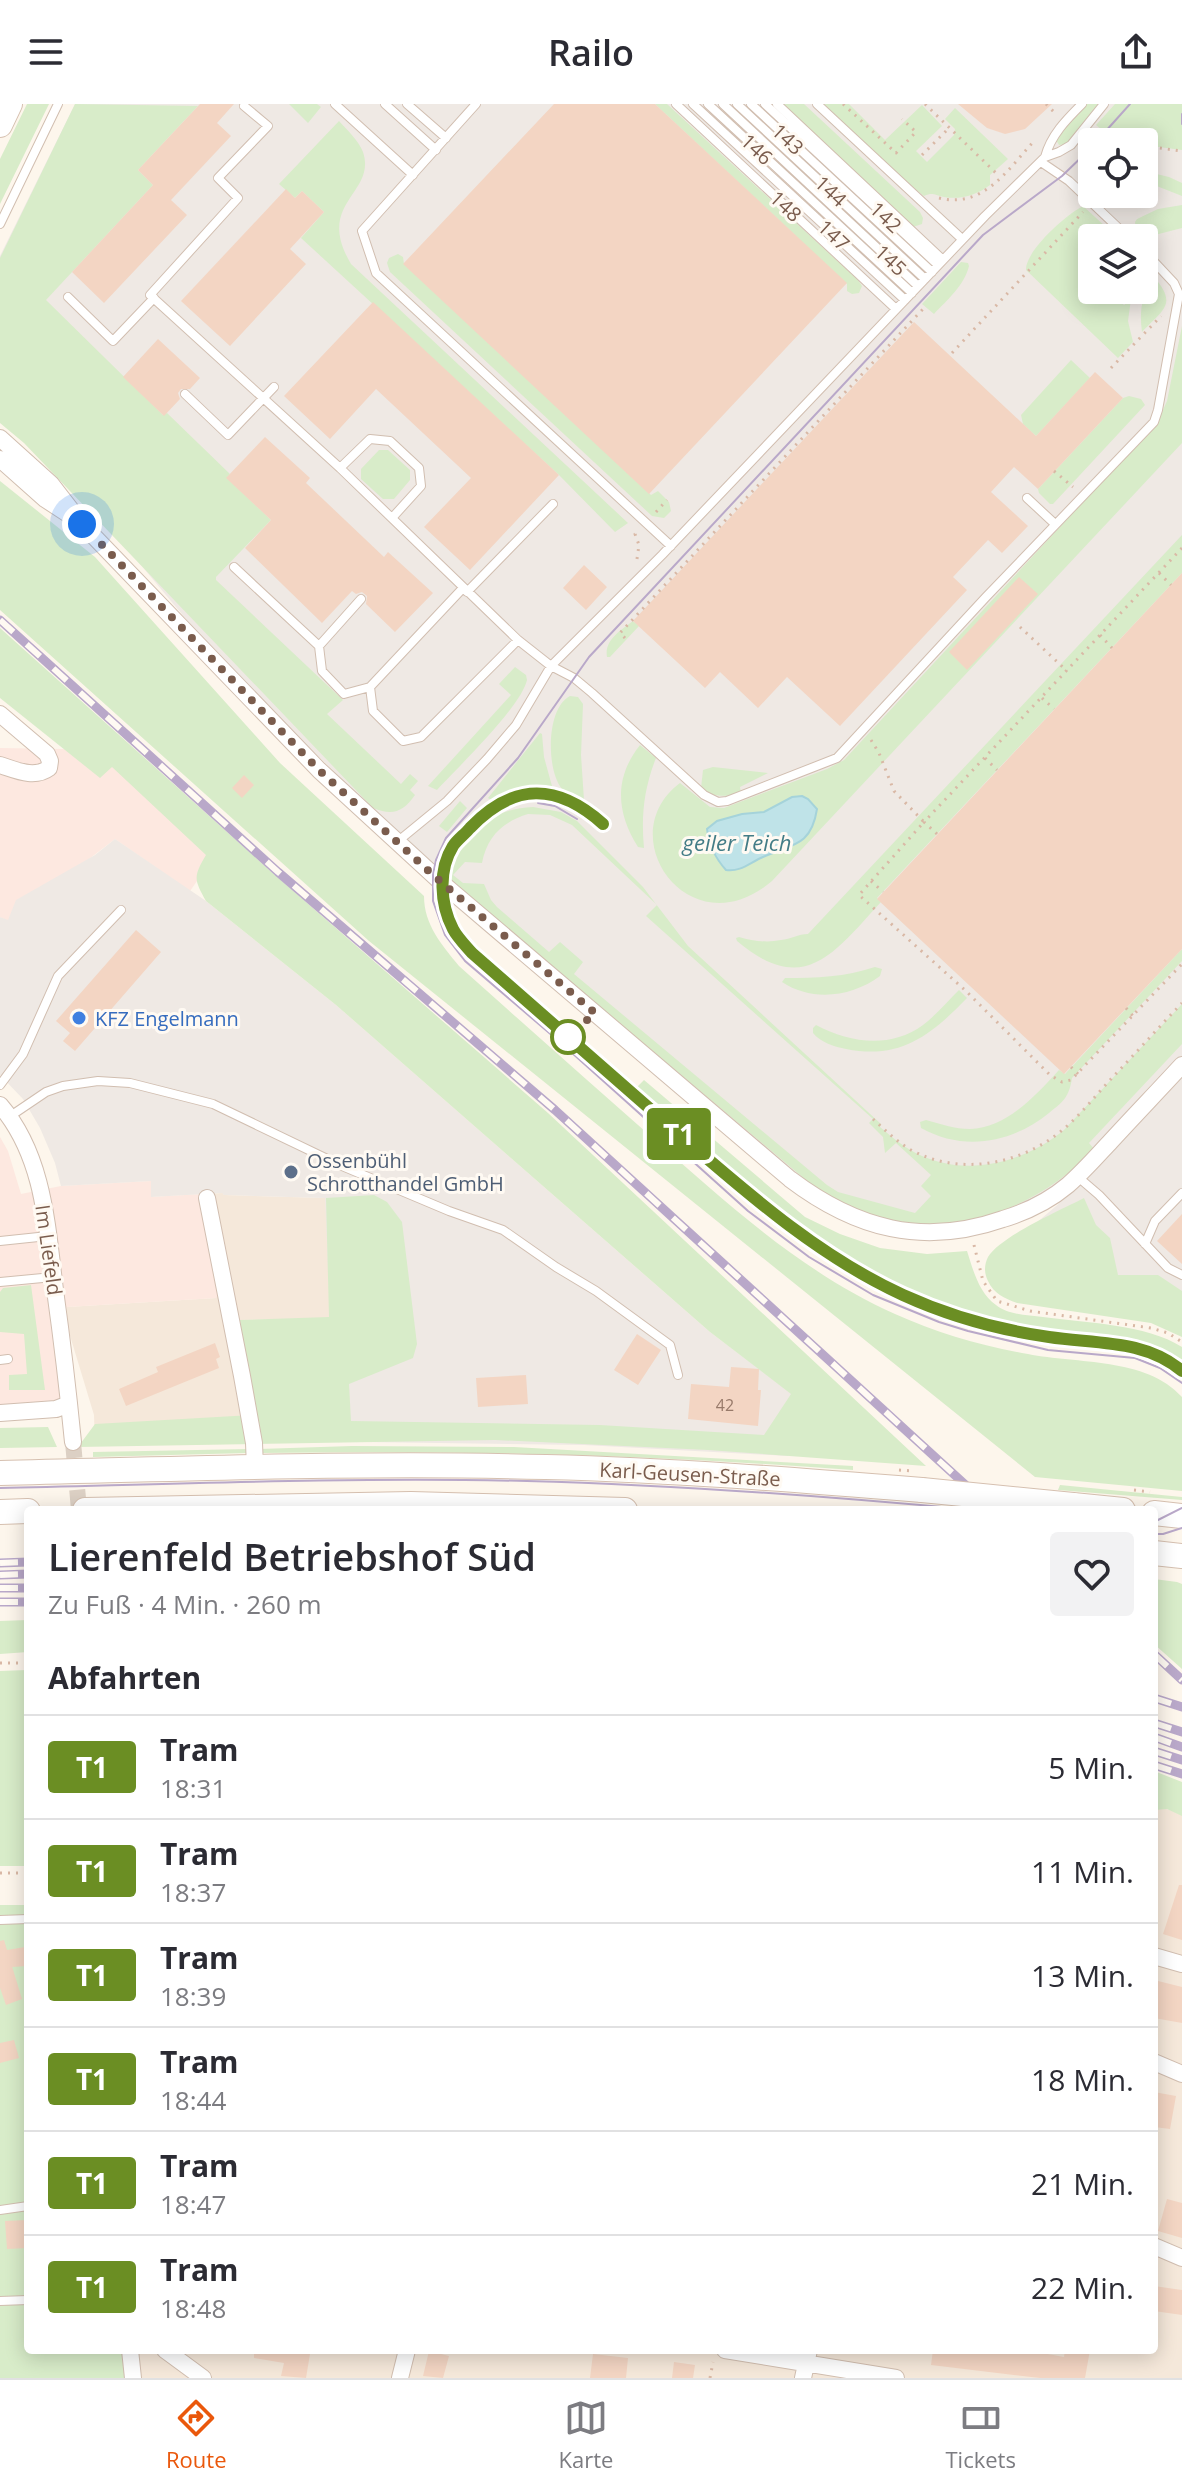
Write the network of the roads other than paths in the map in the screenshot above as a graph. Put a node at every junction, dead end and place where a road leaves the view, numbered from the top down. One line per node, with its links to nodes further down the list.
1 (10, 104): 19 (main road)
2 (58, 104): 24 (lane)
3 (335, 104): 23 (lane)
4 (385, 104): 21 (lane)
5 (407, 104): 20 (lane)
6 (476, 104): 20 (lane)
7 (676, 104): 31 (lane, 148)
8 (693, 104): 28 (lane, 147)
9 (708, 104): 28 (lane, 146)
10 (723, 104): 28 (lane, 145)
11 (737, 104): 28 (lane, 144)
12 (751, 104): 28 (lane, 143)
13 (765, 104): 28 (lane, 142)
14 (777, 104): 28 (lane)
15 (817, 104): 26 (lane)
16 (1082, 104): 22 (lane)
17 (1104, 104): 22 (lane)
18 (244, 106): 30 (lane)
19 (0, 125)
20 (446, 138): 21 (lane)
21 (436, 150): 23 (lane)
22 (1043, 159): 25 (lane); 26 (lane)
23 (413, 175): 43 (lane)
24 (0, 224)
25 (1114, 224)
26 (962, 239): 28 (lane)
27 (1158, 266): 42 (lane)
28 (925, 279): 31 (lane)
29 (68, 297): 30 (lane)
30 (154, 298): 34 (lane)
31 (896, 309): 43 (lane)
32 (274, 387): 34 (lane)
33 (185, 394): 34 (lane)
34 (264, 398): 37 (lane)
35 (0, 438): 41 (street)
36 (0, 459): 41 (street)
37 (340, 468): 40 (lane); 40 (lane)
38 (1027, 498): 42 (lane)
39 (553, 504): 45 (lane)
40 (392, 518): 45 (lane)
41 (82, 524): 53 (street)
42 (1055, 524): 49 (lane)
43 (671, 546): 49 (lane)
44 (234, 567): 48 (lane)
45 (465, 590): 47 (lane); 50 (lane)
46 (361, 599): 48 (lane)
47 (518, 640): 49 (lane); 50 (lane)
48 (319, 646): 50 (lane)
49 (551, 666): 53 (lane)
50 (370, 687)
51 (0, 714): 52 (street)
52 (0, 765)
53 (397, 843): 58 (street)
54 (121, 910): 56 (lane)
55 (1182, 1065): 58 (street)
56 (0, 1085)
57 (4, 1111): 61 (street, Im Liefeld); 67 (lane)
58 (1077, 1176): 63 (lane)
59 (1182, 1193): 63 (lane)
60 (207, 1198): 71 (street)
61 (49, 1236): 62 (lane); 65 (street, Im Liefeld)
62 (0, 1241)
63 (1145, 1244): 64 (lane)
64 (1182, 1275)
65 (54, 1277): 66 (lane); 68 (street, Im Liefeld)
66 (0, 1282)
67 (678, 1375)
68 (69, 1404): 69 (street); 70 (street, Im Liefeld)
69 (0, 1413)
70 (73, 1442)
71 (255, 1467): 72 (main road, Karl-Geusen-Straße); 75 (main road, Karl-Geusen-Straße, bridge)
72 (0, 1473)
73 (302, 1506): 74 (main road, Karl-Geusen-Straße)
74 (482, 1506)
75 (1083, 1506)
76 (24, 1511): 77 (main road)
77 (0, 1512)
78 (1158, 1513): 79 (main road)
79 (1182, 1516)
80 (1158, 1553): 81 (main road)
81 (1182, 1556)
82 (24, 1919): 83 (lane)
83 (0, 1920)
84 (1158, 1957): 85 (street)
85 (1182, 1964)
86 (1158, 2064): 87 (street)
87 (1182, 2074)
88 (24, 2207): 89 (lane)
89 (0, 2210)
90 (1158, 2248): 91 (street)
91 (1182, 2258)
92 (24, 2300): 93 (lane)
93 (0, 2301)
94 (130, 2354): 99 (street)
95 (170, 2354): 100 (street)
96 (406, 2354): 101 (street)
97 (748, 2354): 98 (street)
98 (806, 2364): 102 (street)
99 (133, 2378)
100 (203, 2378)
101 (400, 2378)
102 (896, 2378)

